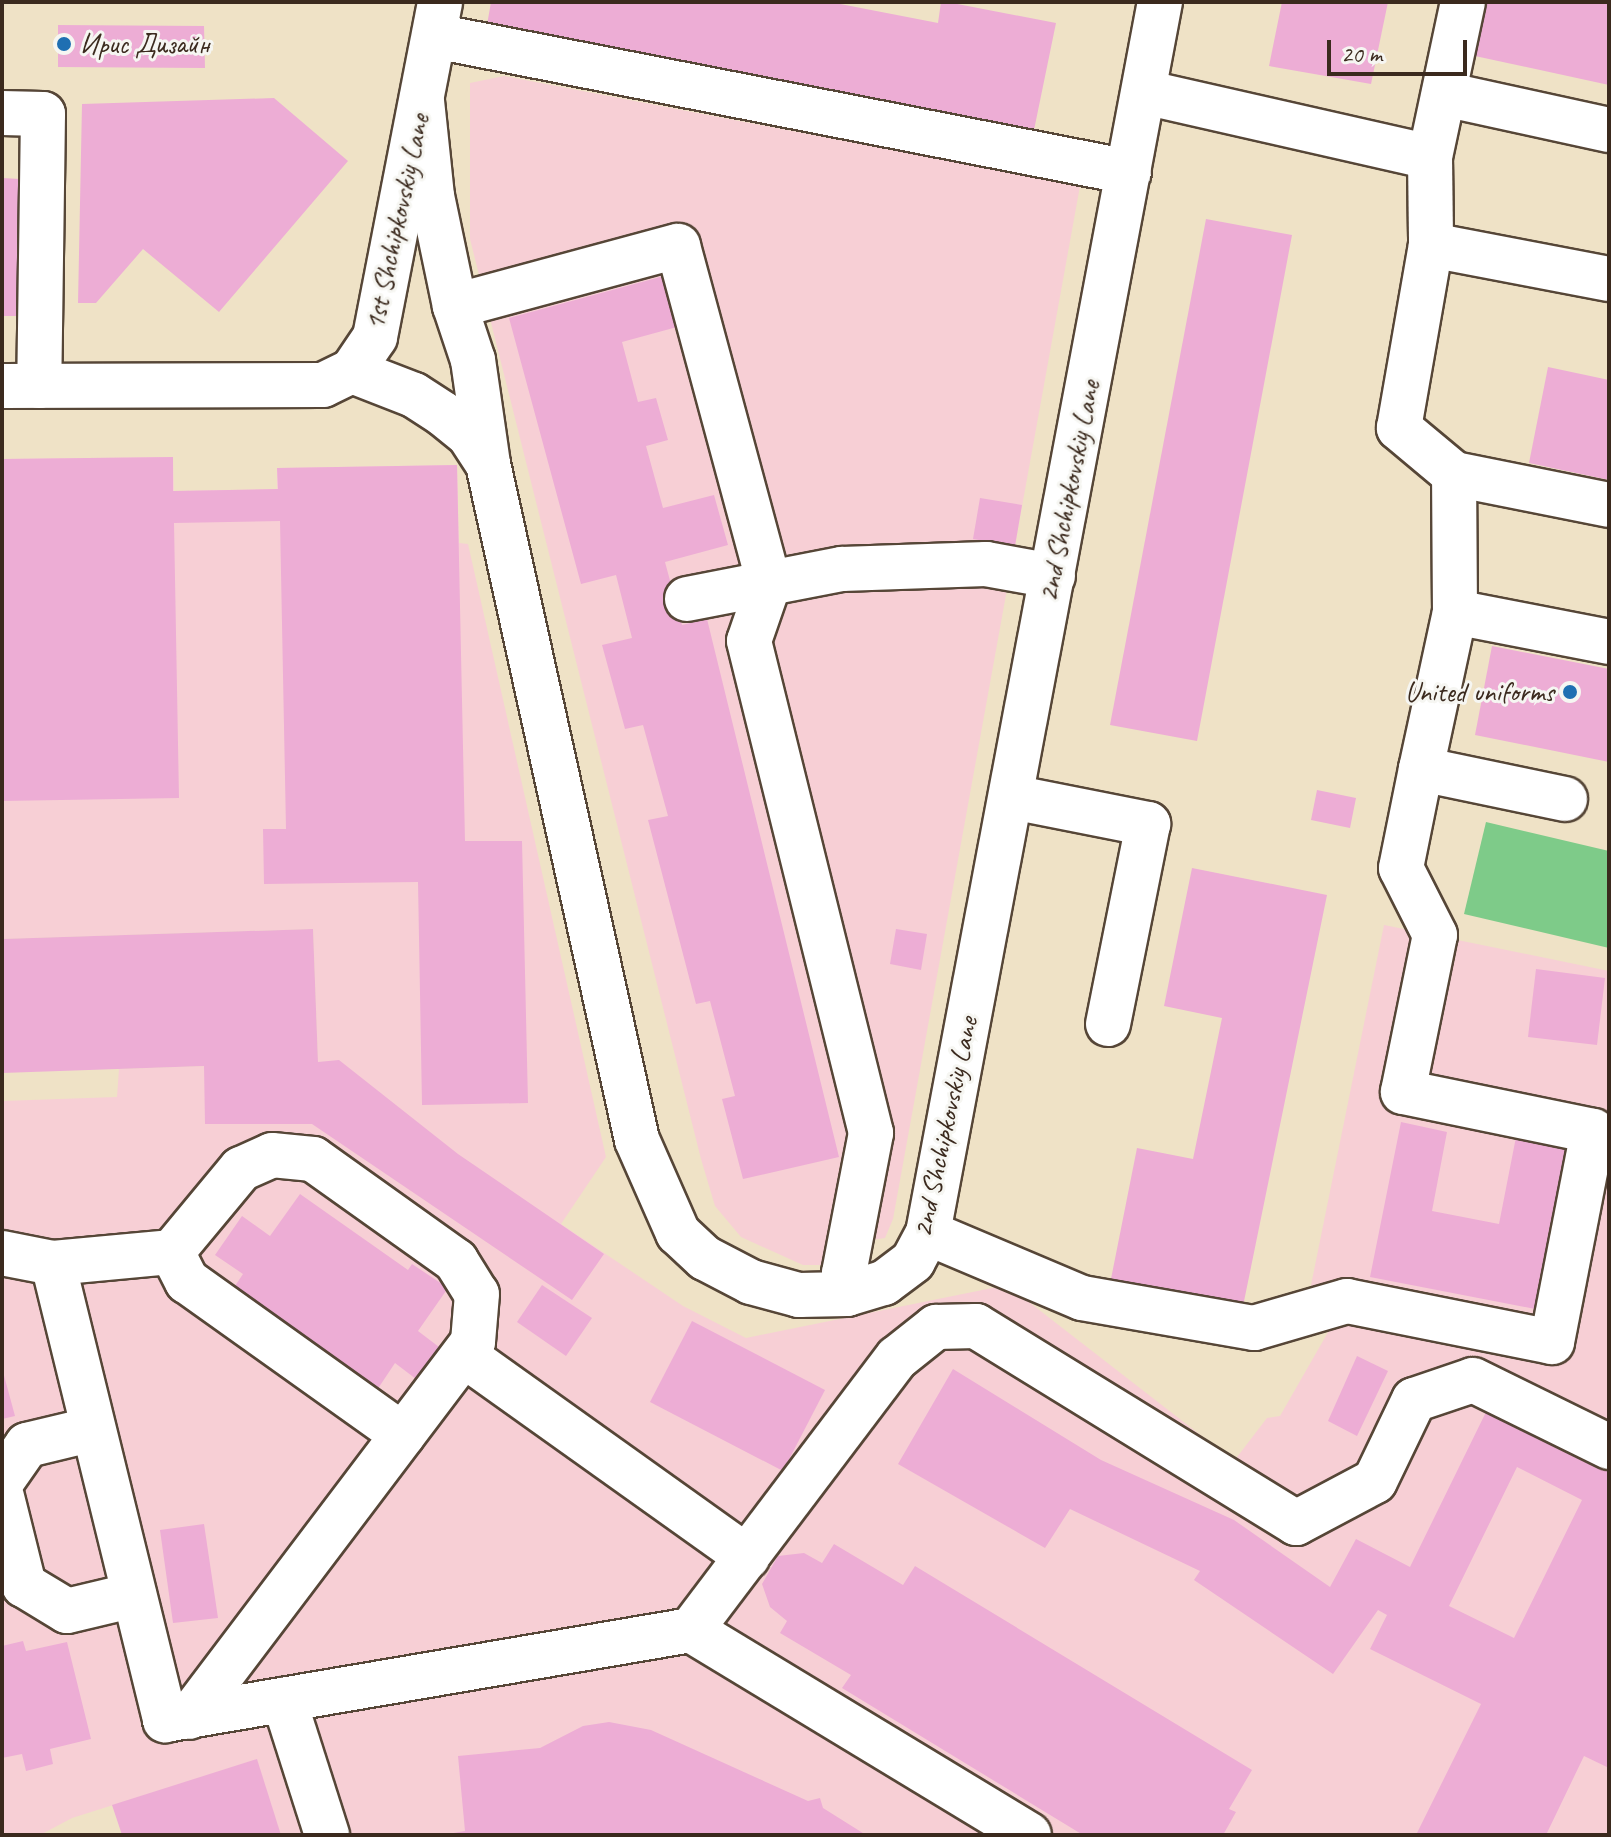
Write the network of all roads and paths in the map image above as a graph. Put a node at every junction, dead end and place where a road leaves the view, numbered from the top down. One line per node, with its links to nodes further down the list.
1 (1160, 2): 4 (street, 2nd Shchipkovskiy Lane)
2 (1463, 2): 5 (street)
3 (437, 19): 6 (street, 1st Shchipkovskiy Lane); 10 (street)
4 (1144, 92): 9 (street); 10 (street, 2nd Shchipkovskiy Lane)
5 (1444, 94): 8 (street); 9 (street)
6 (422, 101): 13 (street, 2nd Shchipkovskiy Lane); 14 (street, 1st Shchipkovskiy Lane)
7 (2, 113): 15 (street)
8 (1609, 130)
9 (1430, 157): 11 (street)
10 (1129, 172): 19 (street, 2nd Shchipkovskiy Lane)
11 (1431, 245): 12 (street); 17 (street)
12 (1609, 279)
13 (455, 306): 16 (street, 2nd Shchipkovskiy Lane); 20 (street)
14 (352, 371): 15 (street); 16 (street, 2nd Shchipkovskiy Lane)
15 (20, 386)
16 (488, 464): 32 (street, 2nd Shchipkovskiy Lane)
17 (1454, 474): 18 (street); 22 (street)
18 (1609, 505)
19 (1053, 576): 20 (street); 25 (street, 2nd Shchipkovskiy Lane)
20 (769, 583): 21 (street); 32 (street)
21 (687, 599)
22 (1455, 612): 23 (street); 24 (street)
23 (1609, 642)
24 (1421, 769): 26 (street); 28 (street)
25 (1012, 797): 27 (street); 28 (street, 2nd Shchipkovskiy Lane)
26 (1565, 799)
27 (1108, 1024)
28 (928, 1233): 32 (street, 2nd Shchipkovskiy Lane)
29 (172, 1252): 31 (street); 33 (street); 35 (street)
30 (2, 1253): 31 (street)
31 (53, 1263): 34 (street)
32 (847, 1294)
33 (464, 1355): 35 (street); 39 (street)
34 (93, 1429): 37 (street); 40 (street)
35 (403, 1435): 43 (street)
36 (1609, 1447): 39 (street)
37 (2, 1481)
38 (2, 1497): 40 (street)
39 (747, 1557): 41 (street)
40 (134, 1595): 43 (street)
41 (691, 1630): 42 (street); 45 (street)
42 (284, 1700): 43 (street); 44 (street)
43 (189, 1717)
44 (327, 1835)
45 (1029, 1835)

